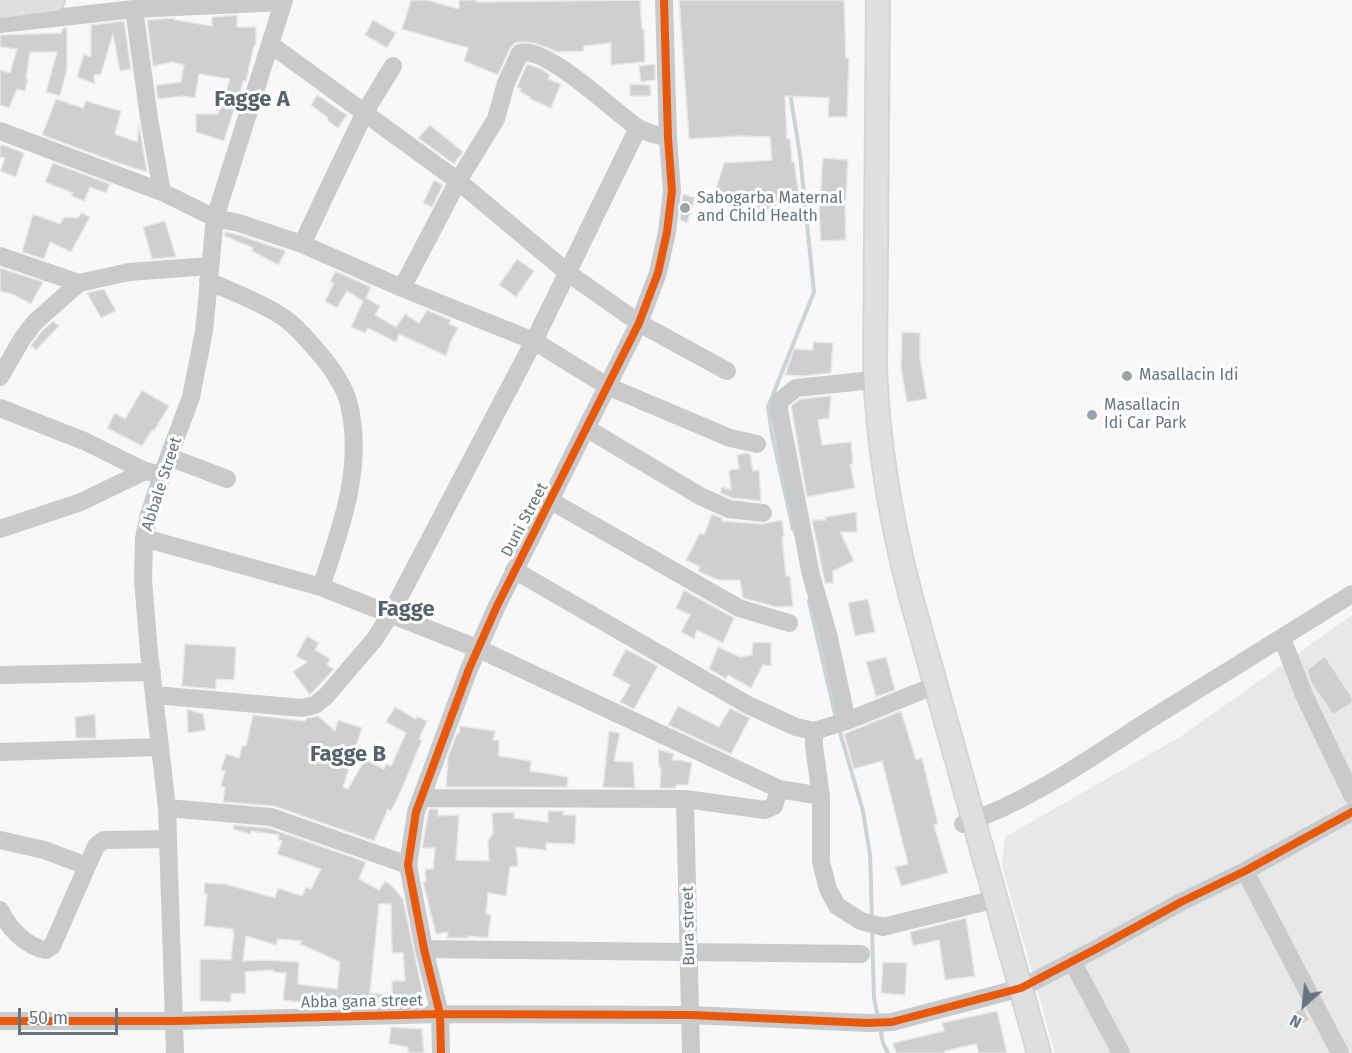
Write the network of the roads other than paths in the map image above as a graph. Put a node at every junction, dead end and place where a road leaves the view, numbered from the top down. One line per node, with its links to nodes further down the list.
1 (53, 0): 6 (main road)
2 (664, 0): 14 (street, Duni Street)
3 (862, 0): 28 (main road)
4 (878, 0): 62 (main road)
5 (284, 1): 7 (street); 9 (street, Abbale Street)
6 (0, 7)
7 (134, 9): 8 (street); 16 (street)
8 (0, 24)
9 (270, 44): 11 (street); 17 (street, Abbale Street)
10 (393, 66): 11 (street)
11 (365, 112): 15 (street); 18 (street)
12 (638, 128): 14 (street); 15 (street); 21 (street)
13 (0, 131): 16 (street)
14 (668, 138): 24 (street, Duni Street)
15 (458, 181): 21 (street); 23 (street)
16 (162, 192): 17 (street)
17 (215, 218): 18 (street); 20 (street, Abbale Street)
18 (302, 244): 23 (street)
19 (0, 256): 22 (street)
20 (209, 273): 22 (street); 33 (street, Abbale Street); 41 (street)
21 (568, 273): 24 (street); 25 (street)
22 (79, 283): 27 (street)
23 (402, 288): 25 (street)
24 (639, 322): 26 (street); 29 (street, Duni Street)
25 (534, 341): 29 (street); 43 (street)
26 (727, 371)
27 (0, 377)
28 (863, 381): 49 (main road); 51 (street)
29 (607, 386): 31 (street, Duni Street); 32 (street)
30 (0, 408): 34 (street)
31 (586, 428): 36 (street, Duni Street); 37 (street)
32 (757, 444)
33 (169, 457): 34 (street, Abbale Street); 35 (street)
34 (154, 473): 38 (street); 39 (street, Abbale Street)
35 (227, 479)
36 (551, 501): 40 (street, Duni Street); 44 (street)
37 (764, 513)
38 (0, 529)
39 (144, 538): 41 (street); 47 (street, Abbale Street)
40 (514, 570): 46 (street, Duni Street); 52 (street)
41 (321, 587): 43 (street)
42 (1352, 594): 45 (street)
43 (390, 615): 46 (street); 50 (street)
44 (789, 622)
45 (1282, 638): 56 (street); 62 (street)
46 (478, 649): 55 (street); 58 (street, Duni Street)
47 (152, 672): 48 (street); 50 (street, Abbale Street)
48 (0, 675)
49 (926, 689): 51 (street); 62 (main road)
50 (155, 695): 53 (street, Abbale Street)
51 (847, 721): 52 (street)
52 (814, 731): 57 (street)
53 (159, 747): 54 (street); 60 (street, Abbale Street)
54 (0, 752)
55 (779, 789): 57 (street); 59 (street)
56 (1352, 795)
57 (820, 796): 68 (street)
58 (421, 798): 59 (street); 65 (street, Duni Street)
59 (685, 799): 71 (street, Bura street)
60 (167, 808): 63 (street, Abbale Street); 65 (street)
61 (1352, 812): 67 (street, Abba gana street)
62 (968, 822): 68 (main road); 74 (main road)
63 (168, 838): 66 (street); 78 (street, Abbale Street)
64 (0, 840): 66 (street)
65 (408, 865): 70 (street, Duni Street)
66 (87, 866): 69 (street)
67 (1245, 871): 73 (street, Abba gana street); 85 (street)
68 (984, 902): 74 (main road)
69 (0, 910)
70 (424, 949): 71 (street); 75 (street, Duni Street)
71 (690, 952): 72 (street); 76 (street, Bura street)
72 (861, 954)
73 (1072, 961): 74 (street, Abba gana street); 84 (street)
74 (1014, 989): 76 (street, Abba gana street); 82 (main road); 83 (main road)
75 (440, 1014): 76 (street, Abba gana street); 78 (street, Abba gana street); 80 (street, Duni Street)
76 (691, 1015): 81 (street, Bura street)
77 (0, 1021): 78 (street, Abba gana street)
78 (175, 1021): 79 (street, Abbale Street)
79 (176, 1053)
80 (441, 1053)
81 (691, 1053)
82 (1026, 1053)
83 (1039, 1053)
84 (1121, 1053)
85 (1340, 1053)

